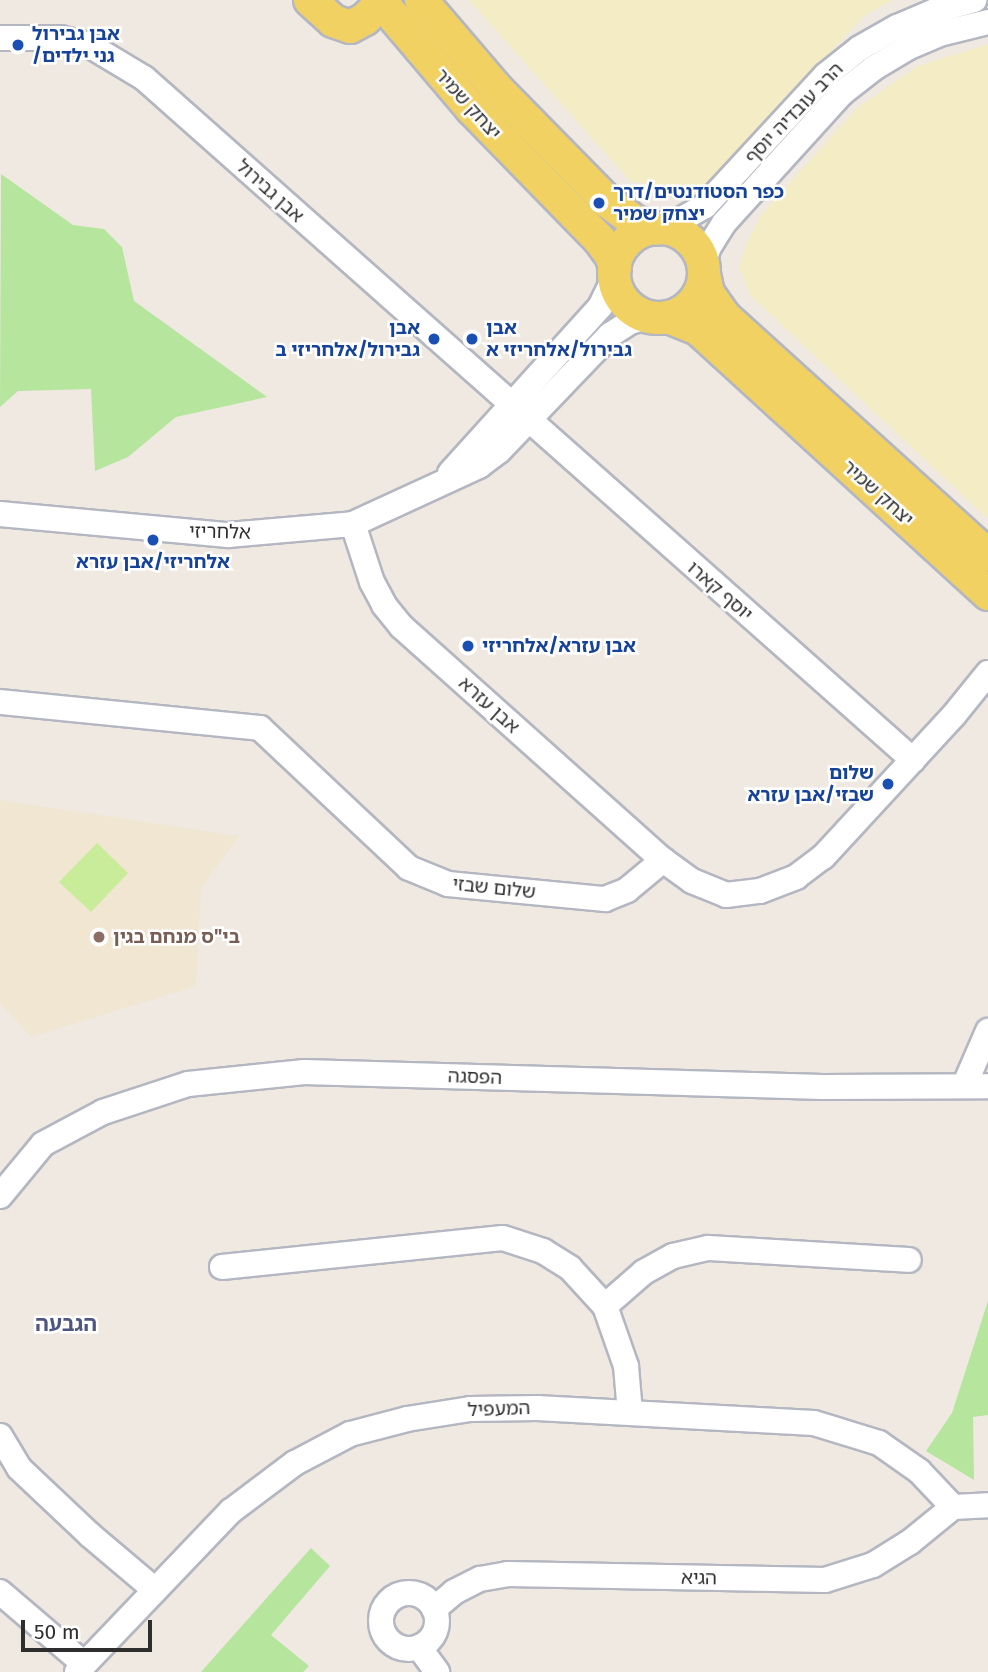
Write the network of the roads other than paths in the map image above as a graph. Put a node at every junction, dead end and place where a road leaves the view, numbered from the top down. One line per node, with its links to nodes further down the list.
1 (310, 0): 4 (main road, יצחק שמיר)
2 (421, 0): 7 (main road, יצחק שמיר)
3 (974, 0): 7 (street, הרב עובדיה יוסף)
4 (384, 1): 9 (main road, יצחק שמיר)
5 (988, 22): 8 (street, הרב עובדיה יוסף)
6 (0, 38): 11 (street, אבן גבירול)
7 (661, 229): 8 (main road); 9 (main road)
8 (704, 269): 10 (main road); 14 (main road, יצחק שמיר)
9 (615, 272): 10 (main road); 11 (street, אלחריזי)
10 (658, 317): 11 (street, אלחריזי); 15 (main road, יצחק שמיר)
11 (519, 415): 13 (street, אלחריזי); 20 (street, יוסף קארו)
12 (0, 514): 13 (street, אלחריזי)
13 (353, 524): 21 (street, אבן עזרא)
14 (988, 555)
15 (988, 594)
16 (988, 673): 19 (street)
17 (988, 687): 19 (street)
18 (0, 702): 21 (street, שלום שבזי)
19 (954, 715): 20 (street)
20 (912, 760): 21 (street)
21 (663, 860)
22 (988, 1031): 23 (street)
23 (976, 1085): 24 (street, הפסגה)
24 (0, 1196)
25 (909, 1260): 27 (street)
26 (222, 1267): 27 (street)
27 (605, 1306): 28 (street)
28 (630, 1413): 31 (street, המעפיל); 32 (street, המעפיל)
29 (0, 1436): 32 (street)
30 (988, 1505): 31 (street)
31 (953, 1507): 34 (street, הגיא)
32 (155, 1589): 36 (street, המעפיל)
33 (0, 1592): 36 (street)
34 (434, 1609): 35 (street); 35 (street)
35 (419, 1647): 37 (street)
36 (80, 1668)
37 (437, 1672)

